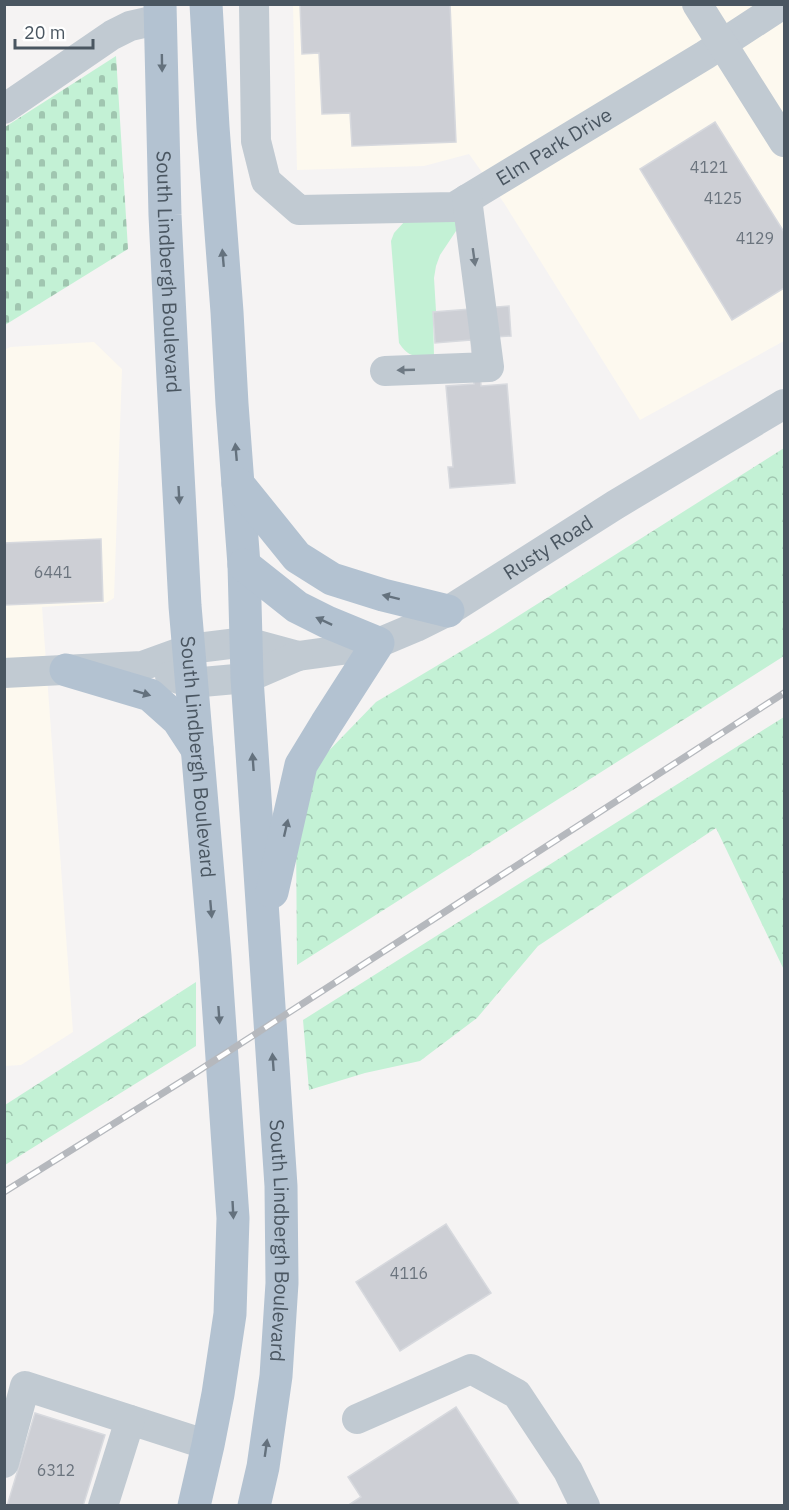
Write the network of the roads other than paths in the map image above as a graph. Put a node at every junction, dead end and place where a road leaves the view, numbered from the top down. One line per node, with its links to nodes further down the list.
1 (206, 4): 12 (main road, South Lindbergh Boulevard, one-way to 1)
2 (254, 4): 9 (lane, Elm Park Drive)
3 (697, 4): 6 (lane)
4 (783, 4): 6 (lane, Elm Park Drive)
5 (160, 12): 7 (lane); 17 (main road, South Lindbergh Boulevard, one-way to 17)
6 (722, 44): 8 (lane); 9 (lane, Elm Park Drive)
7 (4, 109)
8 (784, 142)
9 (467, 199): 10 (lane, one-way to 10)
10 (385, 371)
11 (784, 404): 14 (lane, Rusty Road)
12 (238, 484): 13 (main road, South Lindbergh Boulevard); 14 (main road, one-way to 12)
13 (244, 565): 15 (main road, South Lindbergh Boulevard); 16 (main road, one-way to 13)
14 (448, 611): 16 (lane, Rusty Road)
15 (246, 642): 17 (lane); 18 (lane, Rusty Road); 22 (main road, South Lindbergh Boulevard)
16 (378, 643): 18 (lane, Rusty Road); 25 (main road, one-way to 16)
17 (189, 649): 19 (lane); 23 (main road, South Lindbergh Boulevard)
18 (298, 656): 22 (lane, Rusty Road)
19 (142, 666): 20 (lane); 23 (lane)
20 (66, 670): 21 (lane); 24 (main road, one-way to 24)
21 (4, 673)
22 (248, 678): 23 (lane, Rusty Road); 25 (main road, South Lindbergh Boulevard, one-way to 22)
23 (191, 683): 24 (main road, South Lindbergh Boulevard)
24 (197, 750): 28 (main road, South Lindbergh Boulevard, one-way to 28)
25 (264, 926): 32 (main road, South Lindbergh Boulevard, one-way to 25)
26 (357, 1419): 33 (lane)
27 (130, 1420): 28 (lane); 29 (lane); 30 (lane)
28 (208, 1445): 31 (main road, South Lindbergh Boulevard)
29 (4, 1463)
30 (103, 1506)
31 (194, 1506)
32 (254, 1506)
33 (585, 1506)

